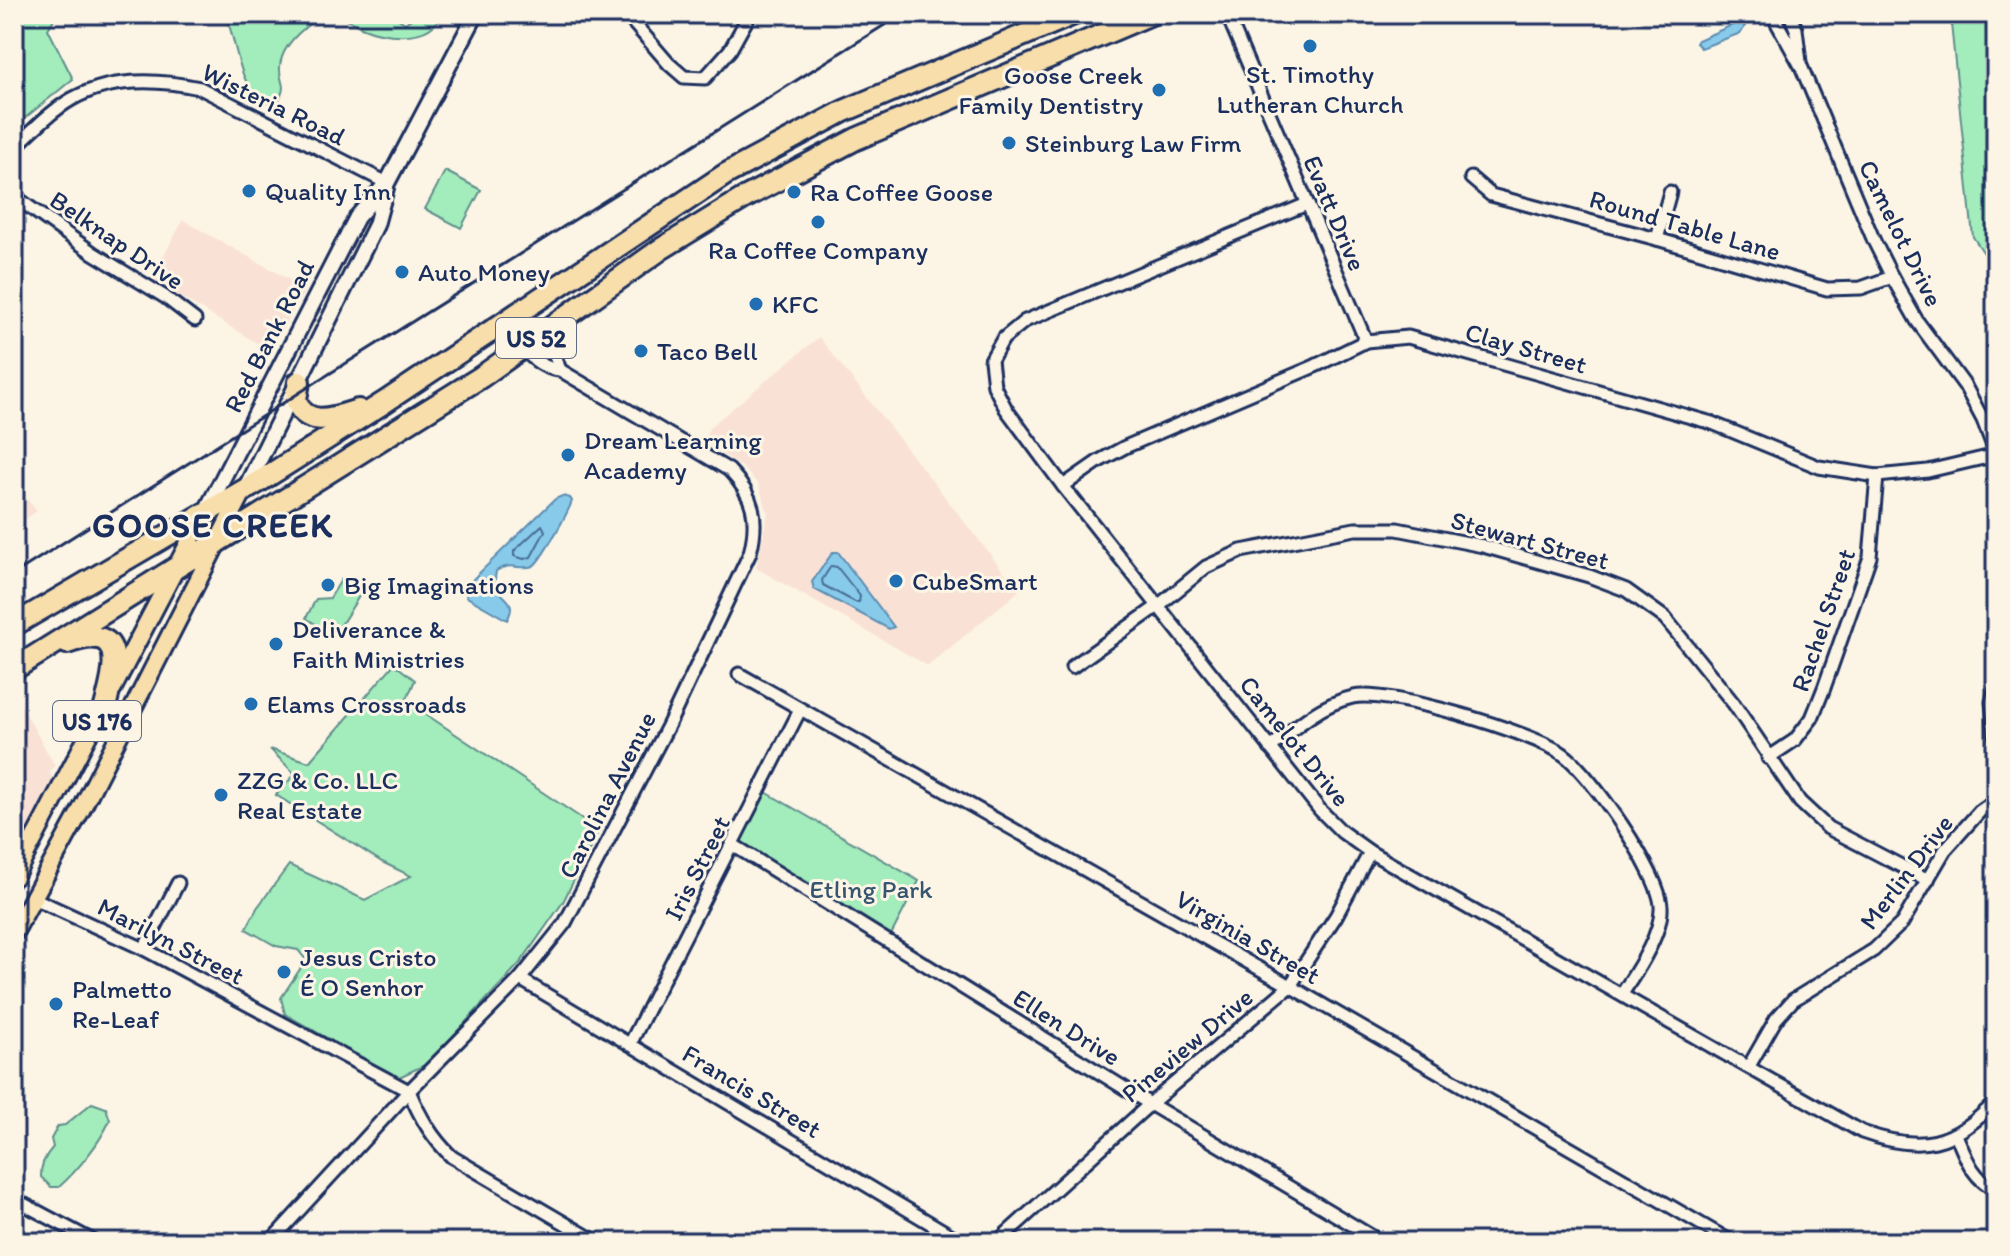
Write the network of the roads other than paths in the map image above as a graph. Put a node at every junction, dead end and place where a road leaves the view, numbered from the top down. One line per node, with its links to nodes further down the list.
1 (476, 14): 12 (main road, Red Bank Road)
2 (626, 14): 3 (street)
3 (750, 14)
4 (1074, 14): 19 (highway, US 52)
5 (1151, 14): 20 (highway, US 52)
6 (1227, 14): 15 (street, Evatt Drive)
7 (1772, 14): 9 (street, Camelot Drive)
8 (1790, 14): 9 (street, Camelot Drive)
9 (1801, 66): 17 (street, Camelot Drive)
10 (14, 148): 12 (street, Wisteria Road)
11 (1471, 178): 16 (street, Round Table Lane)
12 (387, 183): 24 (main road, Red Bank Road); 30 (main road, Red Bank Road)
13 (1670, 192): 16 (street)
14 (14, 196): 18 (street, Belknap Drive)
15 (1307, 204): 21 (street, Evatt Drive); 28 (street, Camelot Drive)
16 (1657, 239): 17 (street, Round Table Lane)
17 (1892, 277): 26 (street, Camelot Drive)
18 (195, 320)
19 (504, 322): 22 (street, Carolina Avenue); 25 (highway, US 52)
20 (548, 330): 22 (highway, US 52); 23 (street)
21 (1366, 341): 27 (street, Clay Street); 28 (street, Clay Street)
22 (521, 349): 23 (street, Carolina Avenue); 31 (highway, US 52)
23 (560, 370): 54 (street, Carolina Avenue)
24 (299, 382): 25 (highway); 29 (main road, Red Bank Road)
25 (385, 402): 29 (highway, US 52)
26 (1996, 455): 27 (street, Clay Street)
27 (1877, 476): 44 (street, Rachel Street)
28 (1063, 486): 33 (street, Camelot Drive)
29 (243, 492): 30 (highway, US 52); 31 (main road)
30 (203, 516): 32 (main road, US 176); 34 (highway, US 52)
31 (218, 541): 32 (highway, US 52); 51 (main road, US 176)
32 (179, 566): 35 (highway, US 52); 40 (main road, US 176)
33 (1158, 606): 36 (street, Stewart Street); 43 (street, Camelot Drive); 44 (street, Stewart Street)
34 (14, 625)
35 (40, 652): 37 (highway, US 52); 40 (highway)
36 (1072, 667)
37 (14, 669)
38 (739, 674): 41 (street, Virginia Street)
39 (1996, 687): 42 (street)
40 (105, 707): 48 (main road, US 176)
41 (800, 710): 46 (street, Iris Street); 55 (street, Virginia Street)
42 (1996, 743)
43 (1270, 748): 47 (street, Camelot Drive); 56 (street)
44 (1768, 758): 49 (street, Stewart Street)
45 (1996, 800): 49 (street, Merlin Drive)
46 (733, 845): 57 (street, Iris Street); 61 (street, Ellen Drive)
47 (1370, 852): 55 (street, Pineview Drive); 56 (street, Camelot Drive)
48 (14, 877)
49 (1928, 880): 58 (street, Merlin Drive)
50 (178, 883): 53 (street)
51 (33, 898): 52 (main road, US 176); 53 (street, Marilyn Street)
52 (14, 933)
53 (144, 949): 59 (street, Marilyn Street)
54 (520, 979): 57 (street, Francis Street); 59 (street, Carolina Avenue)
55 (1290, 986): 61 (street, Pineview Drive); 65 (street, Virginia Street)
56 (1622, 994): 58 (street, Camelot Drive)
57 (630, 1044): 69 (street, Francis Street)
58 (1749, 1066): 62 (street, Camelot Drive)
59 (409, 1091): 67 (street, Carolina Avenue); 68 (street)
60 (1996, 1101): 62 (street, Camelot Drive)
61 (1150, 1104): 70 (street, Pineview Drive); 71 (street, Ellen Drive)
62 (1956, 1135): 63 (street)
63 (1996, 1190)
64 (14, 1199): 66 (street)
65 (1714, 1230): 72 (street); 73 (street, Virginia Street)
66 (95, 1242)
67 (270, 1242)
68 (597, 1242)
69 (962, 1242)
70 (998, 1242)
71 (1381, 1242)
72 (1706, 1242)
73 (1732, 1242)

